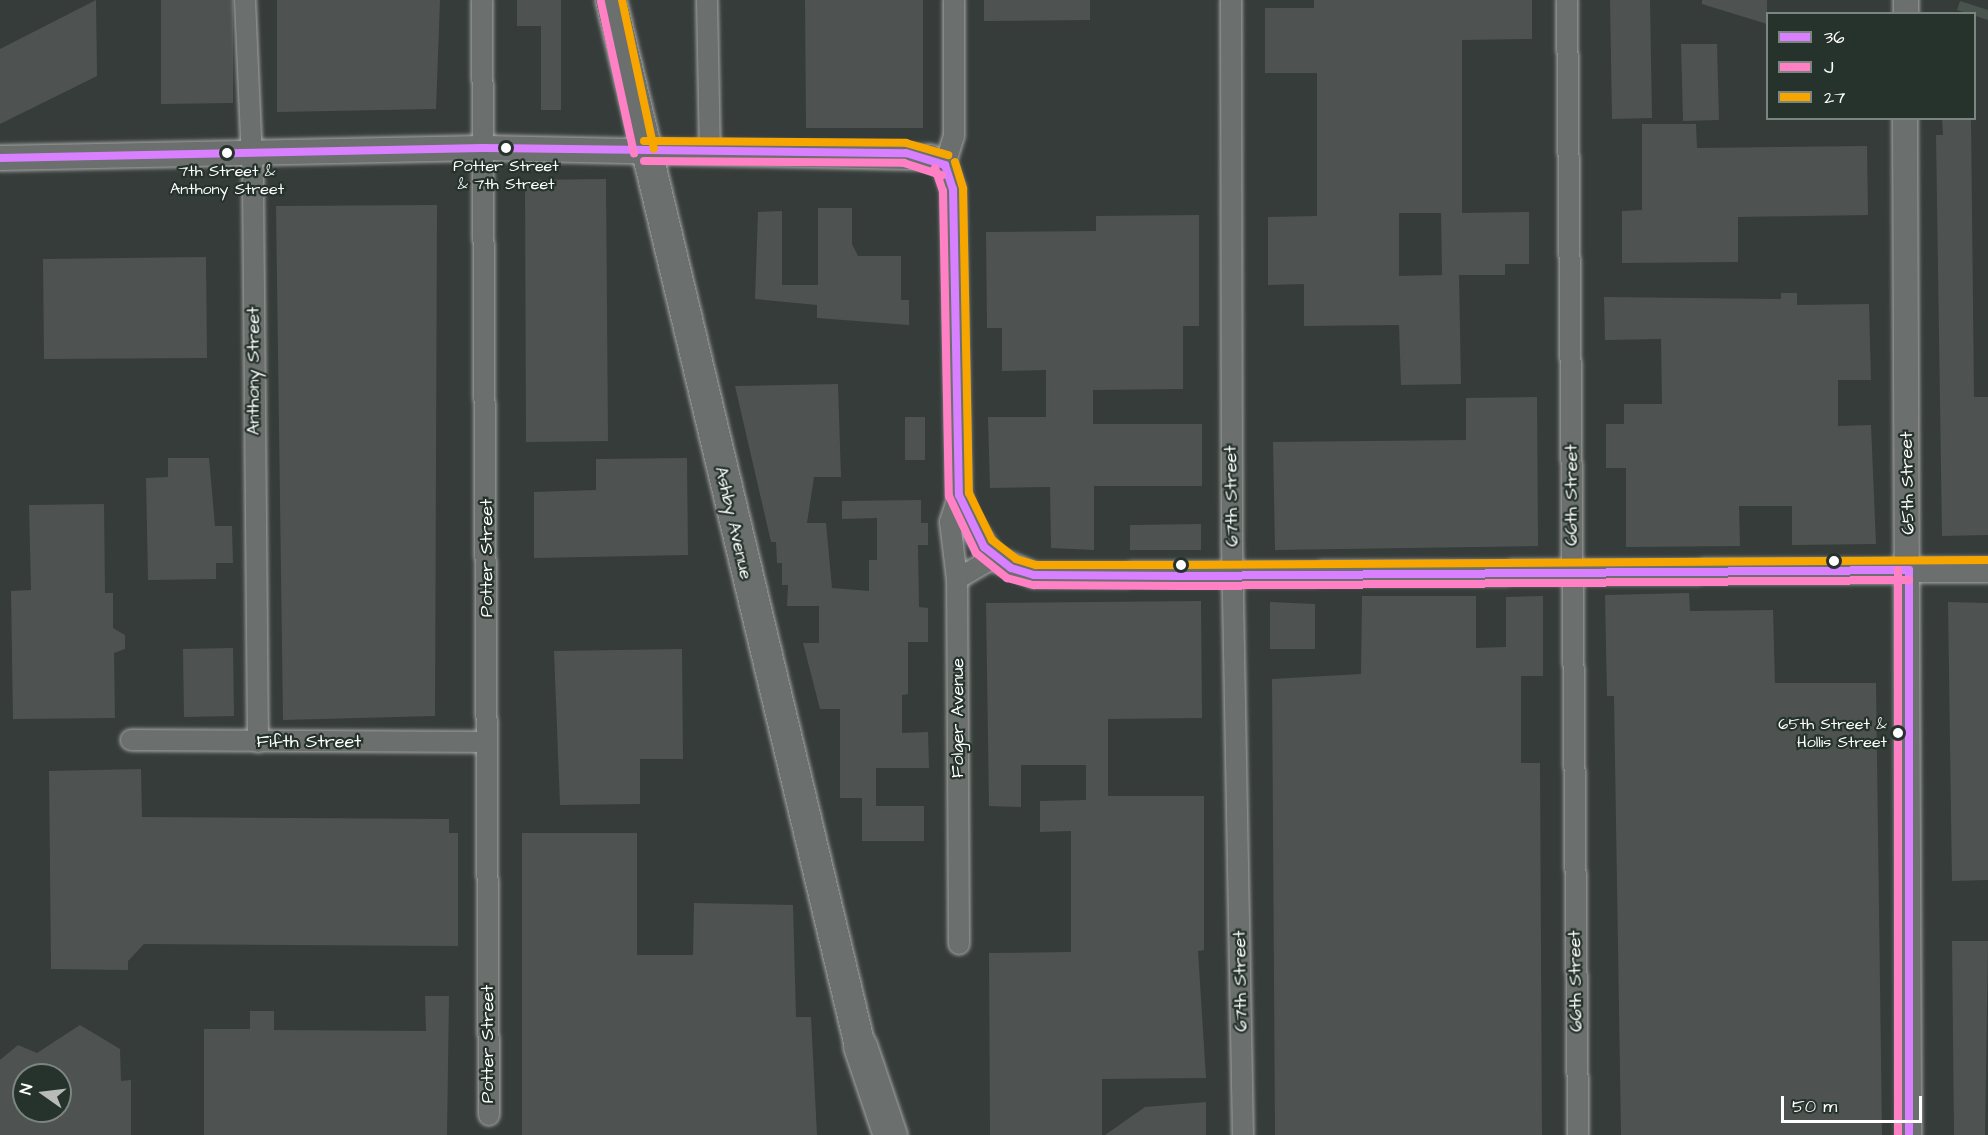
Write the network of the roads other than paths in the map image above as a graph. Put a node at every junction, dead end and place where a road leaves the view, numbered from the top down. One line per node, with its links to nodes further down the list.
1 (245, 0): 11 (street, Anthony Street)
2 (482, 0): 9 (street, Potter Street)
3 (611, 0): 10 (main road, Ashby Avenue)
4 (707, 0): 12 (street)
5 (954, 0): 14 (street)
6 (1231, 0): 20 (street, 67th Street)
7 (1567, 0): 19 (street, 66th Street)
8 (1905, 120): 17 (street, 65th Street)
9 (482, 148): 10 (street); 11 (street); 24 (street, Potter Street)
10 (644, 151): 12 (street); 26 (main road, Ashby Avenue)
11 (249, 152): 13 (street); 23 (street, Anthony Street)
12 (710, 152): 14 (street)
13 (0, 158)
14 (945, 165): 15 (street, Folger Avenue)
15 (959, 495): 16 (street, Folger Avenue); 21 (street, Folger Avenue)
16 (993, 558): 20 (street); 21 (street)
17 (1909, 570): 18 (street); 19 (street); 32 (street, 65th Street)
18 (1988, 570)
19 (1572, 572): 20 (street); 31 (street, 66th Street)
20 (1234, 575): 30 (street, 67th Street)
21 (957, 579): 25 (street, Folger Avenue)
22 (131, 740): 23 (street, Fifth Street)
23 (258, 742): 24 (street, Fifth Street)
24 (486, 742): 27 (street, Potter Street)
25 (959, 944)
26 (860, 1046): 28 (highway); 29 (highway)
27 (489, 1115)
28 (875, 1135)
29 (890, 1135)
30 (1243, 1135)
31 (1578, 1135)
32 (1909, 1135)

